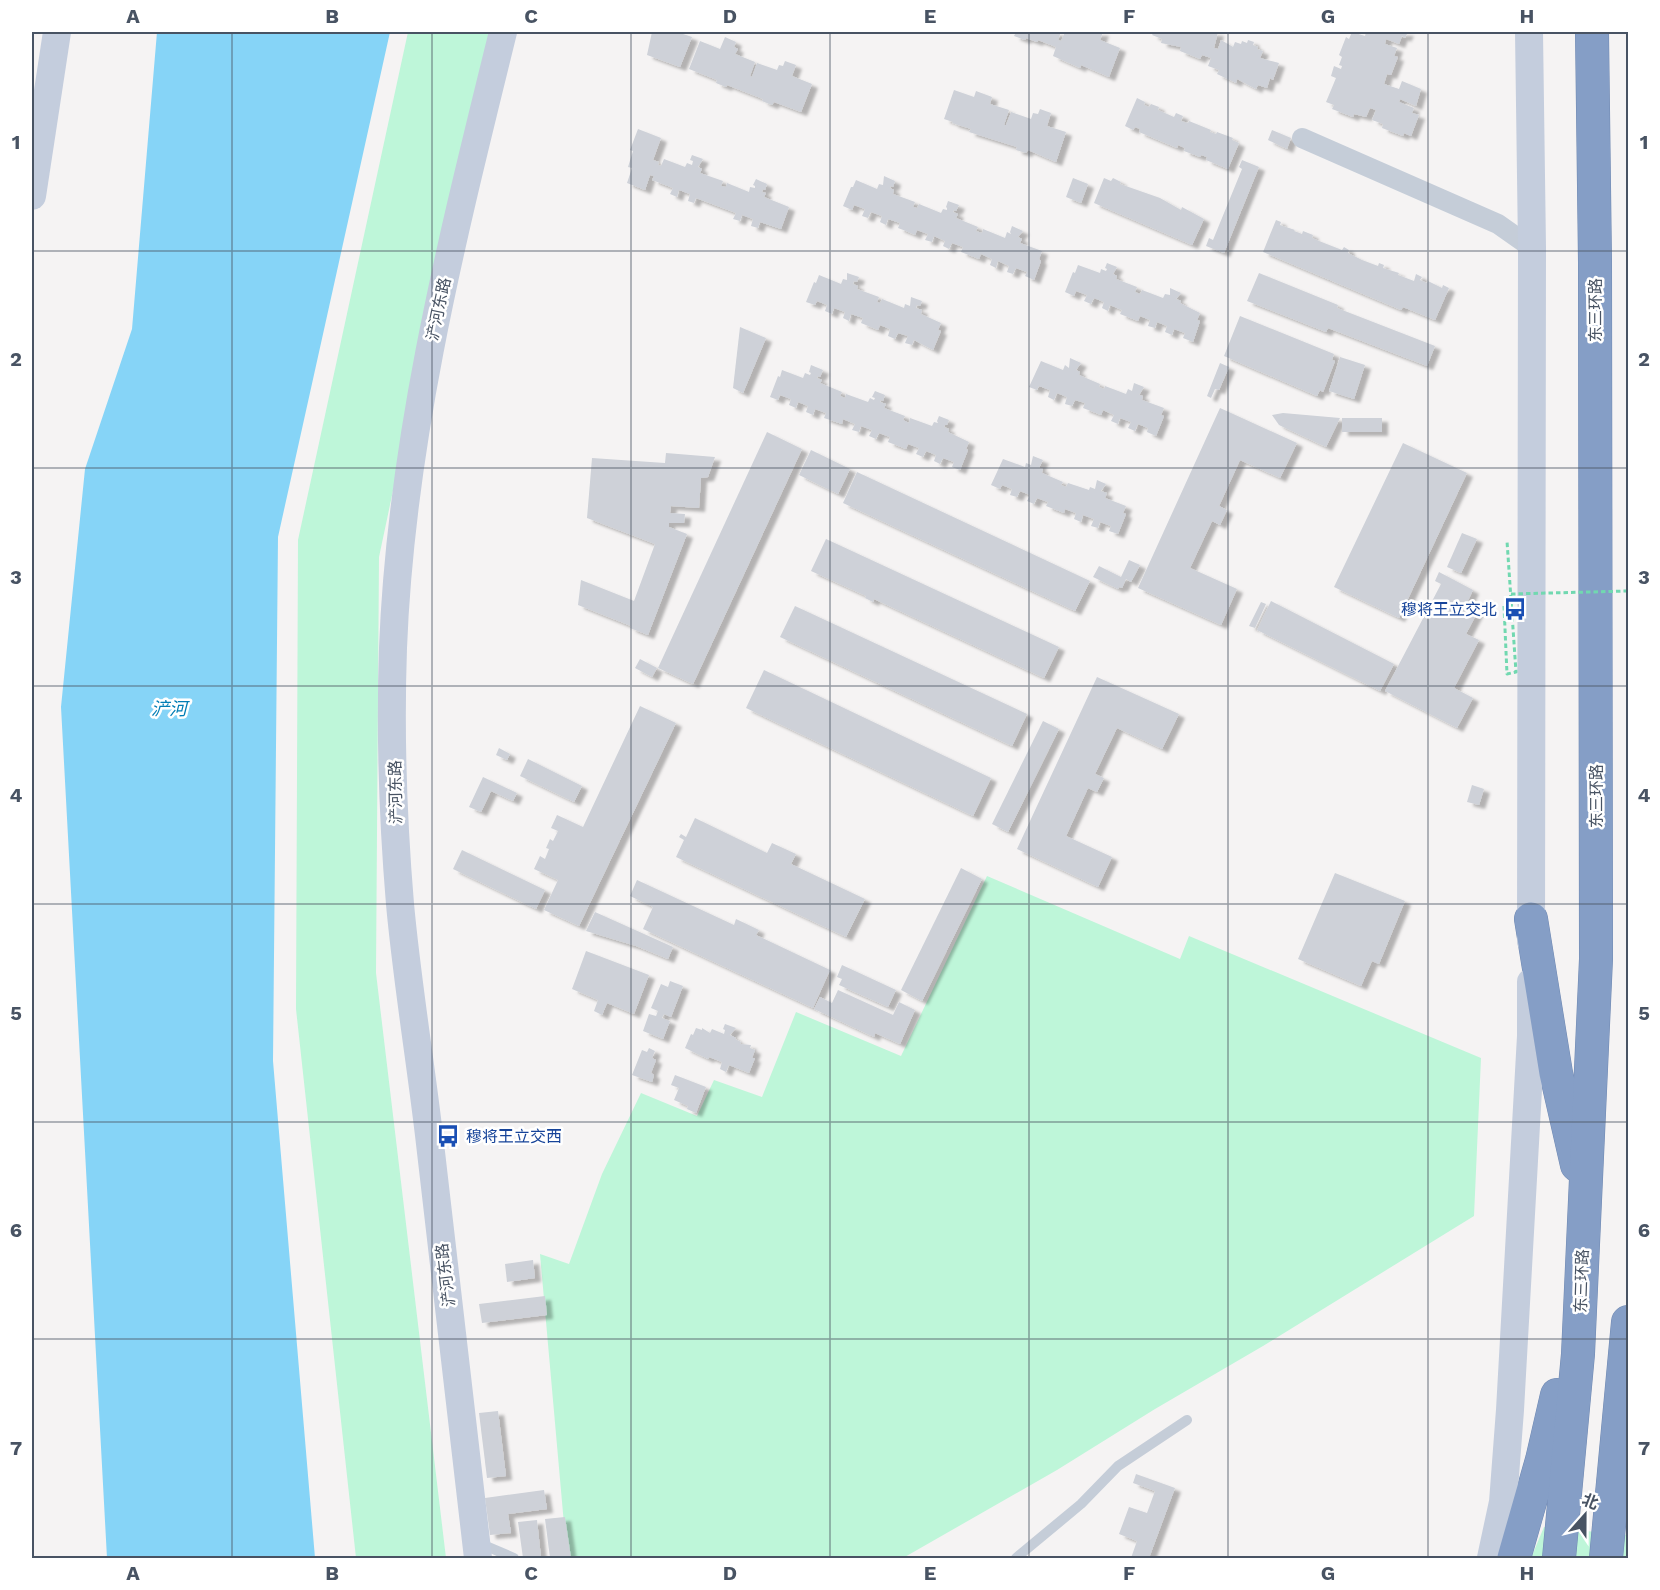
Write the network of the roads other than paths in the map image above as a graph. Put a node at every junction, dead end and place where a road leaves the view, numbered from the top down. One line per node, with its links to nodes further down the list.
1 (57, 32): 5 (street)
2 (503, 32): 14 (street, 浐河东路)
3 (1529, 32): 8 (street)
4 (1592, 32): 10 (highway, 东三环路)
5 (40, 80): 7 (street)
6 (1302, 138): 8 (street)
7 (32, 196)
8 (1532, 248): 9 (street)
9 (1531, 919): 10 (highway); 19 (street)
10 (1584, 1196): 11 (highway, 东三环路)
11 (1581, 1289): 15 (highway, 东三环路); 20 (highway)
12 (1629, 1322): 16 (highway)
13 (1187, 1420): 18 (lane)
14 (477, 1550): 17 (lane)
15 (1559, 1552)
16 (1607, 1555)
17 (514, 1558)
18 (1016, 1558)
19 (1491, 1558)
20 (1514, 1558)

